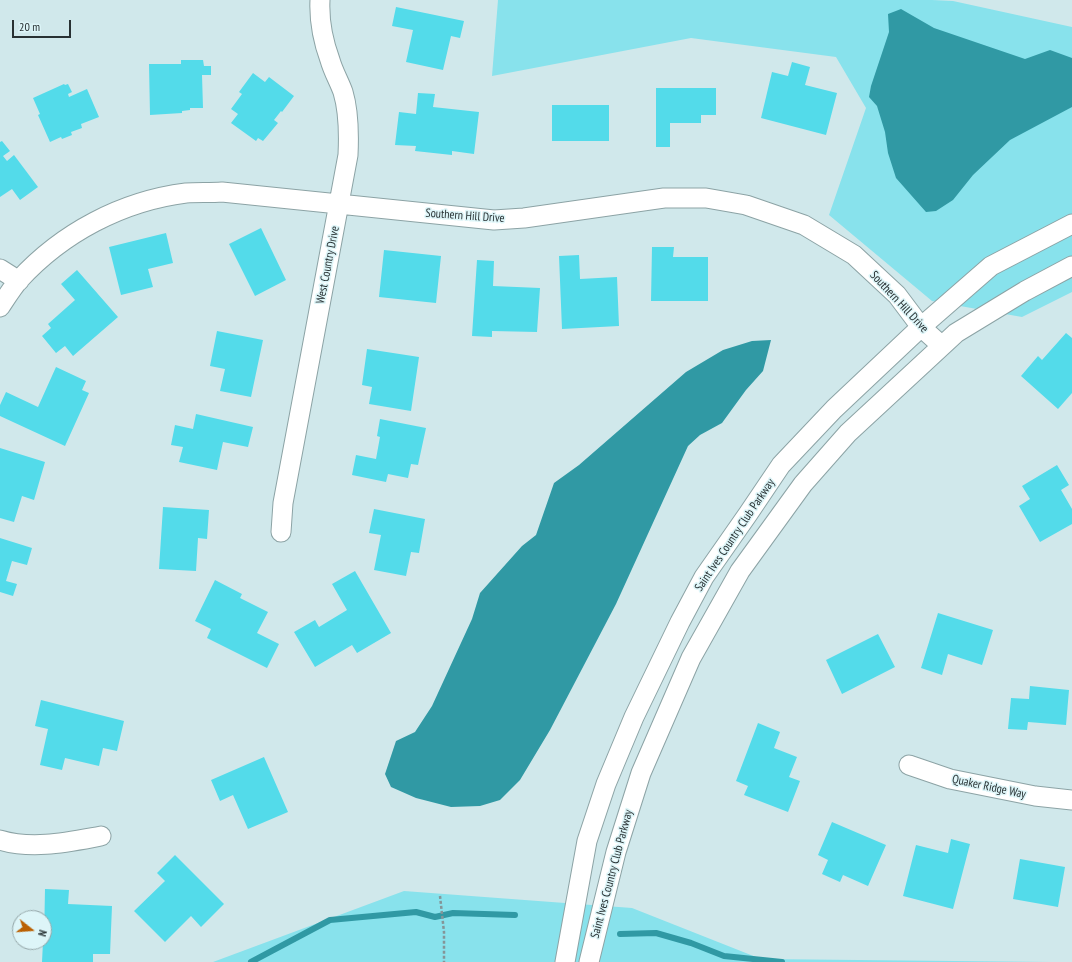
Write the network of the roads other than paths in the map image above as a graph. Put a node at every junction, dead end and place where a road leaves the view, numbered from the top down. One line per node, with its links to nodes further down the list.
1 (320, 0): 2 (street, West Country Drive)
2 (339, 204): 6 (street, Southern Hill Drive); 8 (street, Southern Hill Drive); 10 (street, West Country Drive)
3 (1072, 224): 8 (street, Saint Ives Country Club Parkway)
4 (1072, 266): 9 (street, Saint Ives Country Club Parkway)
5 (0, 269): 6 (street)
6 (19, 281): 7 (street, Southern Hill Drive)
7 (0, 307)
8 (921, 327): 9 (street, Southern Hill Drive); 15 (street, Saint Ives Country Club Parkway)
9 (942, 346): 16 (street, Saint Ives Country Club Parkway)
10 (281, 532)
11 (909, 765): 12 (street, Quaker Ridge Way)
12 (1072, 800)
13 (101, 836): 14 (street)
14 (0, 840)
15 (565, 962)
16 (589, 962)

